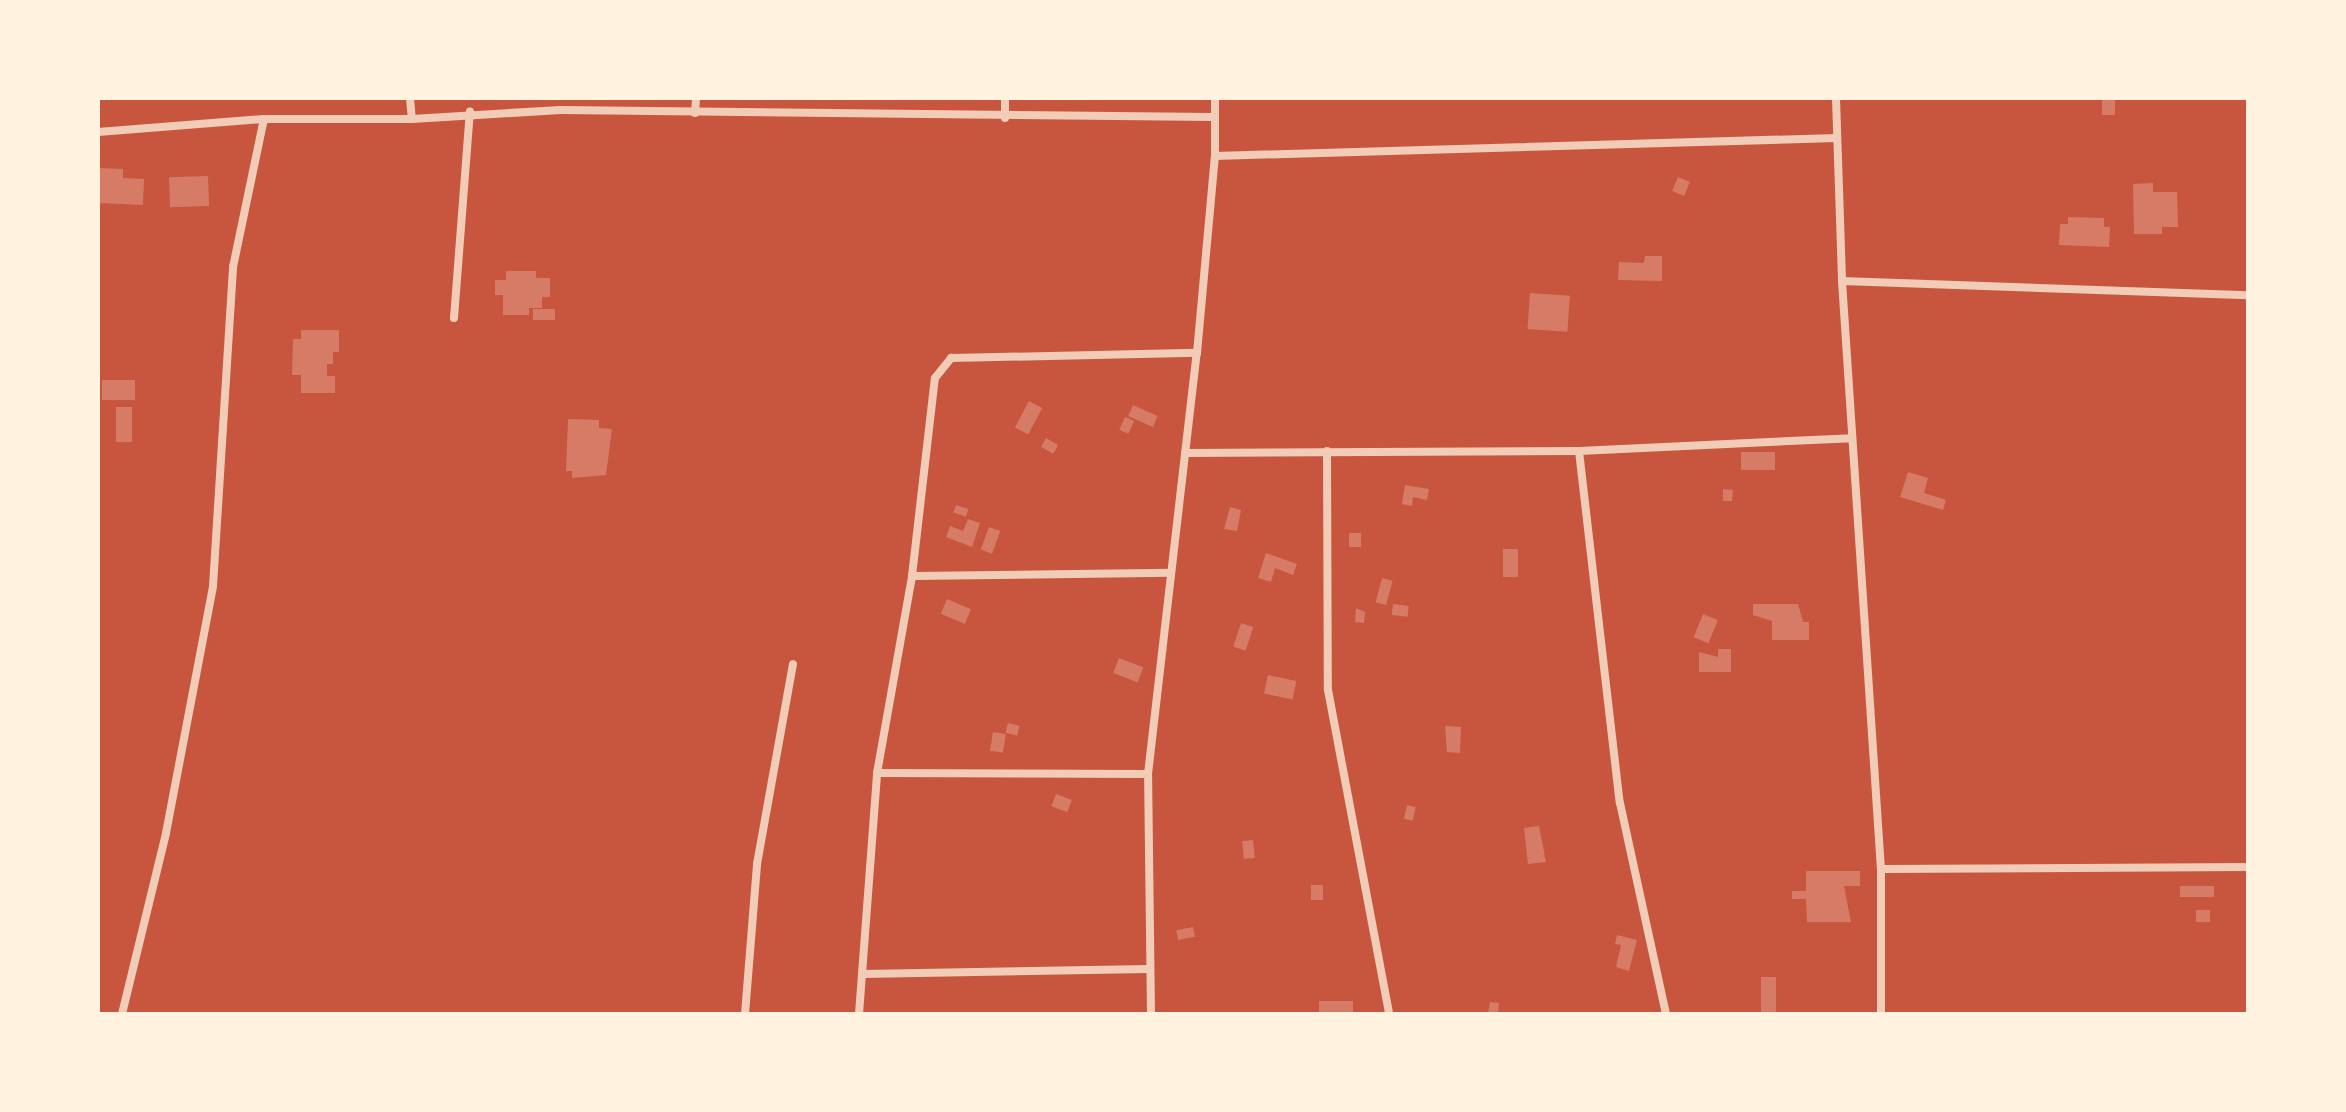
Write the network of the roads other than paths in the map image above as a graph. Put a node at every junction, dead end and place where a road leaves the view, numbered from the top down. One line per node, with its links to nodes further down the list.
1 (410, 98): 11 (street)
2 (696, 98): 7 (street)
3 (1005, 98): 9 (street)
4 (1215, 98): 8 (street)
5 (1836, 98): 13 (street)
6 (470, 112): 7 (street); 11 (street); 17 (street)
7 (695, 113): 9 (street)
8 (1213, 117): 9 (street); 14 (street)
9 (1005, 118)
10 (264, 119): 11 (street); 12 (street); 32 (street)
11 (412, 119)
12 (98, 132)
13 (1837, 138): 14 (street); 15 (street)
14 (1215, 156): 18 (street)
15 (1842, 281): 16 (street); 19 (street)
16 (2248, 295)
17 (454, 318)
18 (1197, 353): 22 (street); 24 (street)
19 (1852, 438): 21 (street); 29 (street)
20 (1327, 451): 21 (street); 22 (street); 36 (street)
21 (1579, 451): 37 (street)
22 (1185, 453): 23 (street)
23 (1171, 573): 24 (street); 27 (street)
24 (912, 576): 26 (street)
25 (793, 664): 33 (street)
26 (877, 773): 27 (street); 31 (street)
27 (1148, 774): 30 (street)
28 (2248, 867): 29 (street)
29 (1881, 869): 38 (street)
30 (1148, 969): 31 (street); 35 (street)
31 (862, 974): 34 (street)
32 (122, 1014)
33 (745, 1014)
34 (859, 1014)
35 (1151, 1014)
36 (1389, 1014)
37 (1666, 1014)
38 (1881, 1014)

